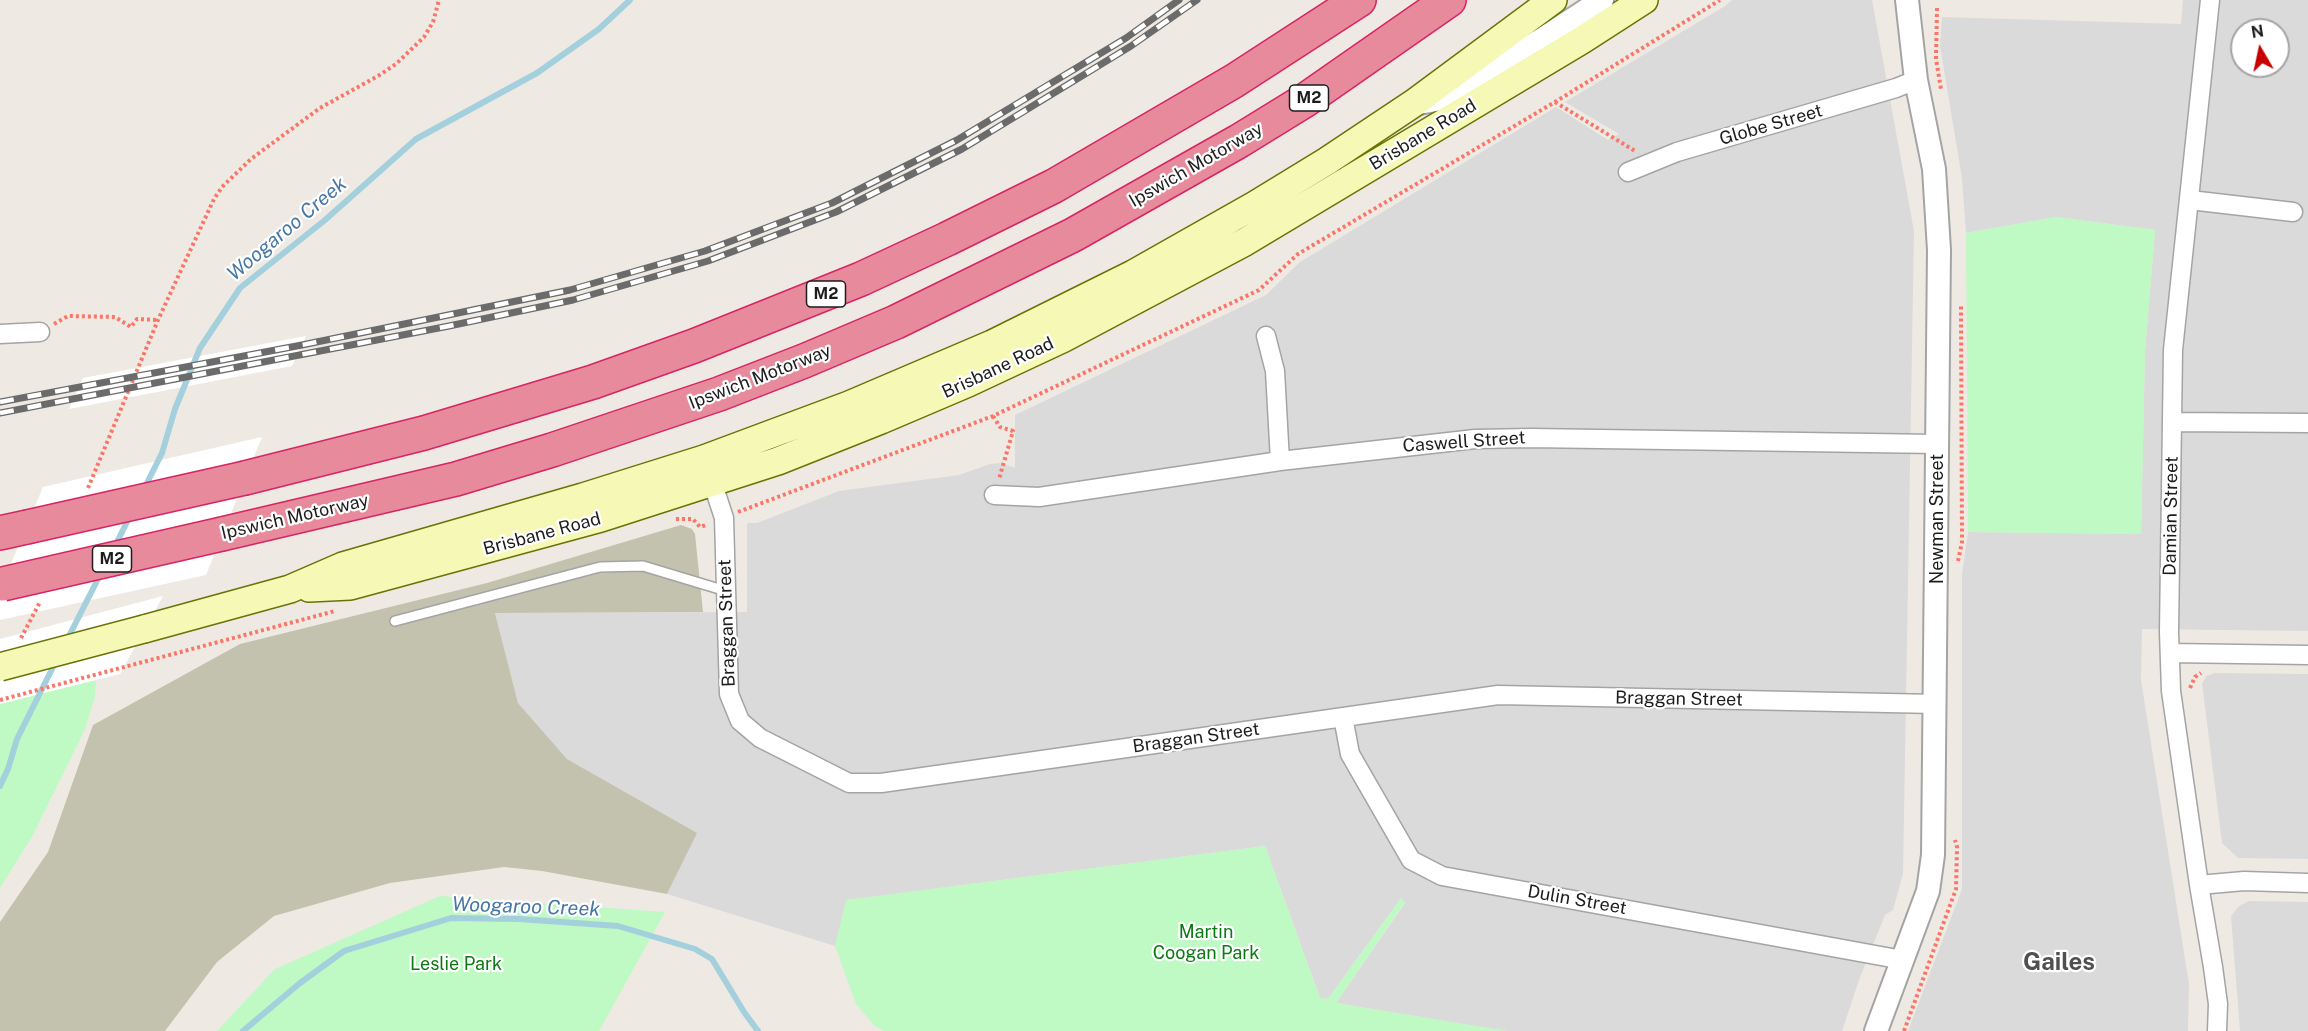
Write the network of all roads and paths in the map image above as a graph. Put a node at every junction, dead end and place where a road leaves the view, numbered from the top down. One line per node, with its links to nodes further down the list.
1 (439, 0): 16 (path)
2 (1359, 0): 28 (highway, M2, bridge)
3 (1449, 0): 29 (highway, Ipswich Motorway / M2, bridge)
4 (1552, 0): 11 (main road, Brisbane Road)
5 (1602, 0): 11 (street)
6 (1644, 0): 25 (main road, Brisbane Road)
7 (1907, 0): 9 (street, Newman Street)
8 (2211, 0): 14 (street, Damian Street)
9 (1916, 80): 12 (street, Globe Street); 23 (street, Newman Street)
10 (1555, 102): 12 (path)
11 (1414, 103): 25 (main road, Brisbane Road)
12 (1650, 162): 13 (street, Globe Street)
13 (1628, 172)
14 (2190, 200): 15 (street); 21 (street, Damian Street)
15 (2293, 212)
16 (158, 320): 17 (path); 27 (path)
17 (40, 332): 18 (street)
18 (0, 334)
19 (1266, 336): 24 (street)
20 (993, 416): 26 (path)
21 (2174, 422): 22 (street); 34 (street, Damian Street)
22 (2308, 423)
23 (1937, 444): 24 (street, Caswell Street); 39 (street, Newman Street)
24 (1280, 461): 26 (street, Caswell Street)
25 (708, 471): 30 (street, Braggan Street); 36 (main road, Brisbane Road, bridge)
26 (994, 495)
27 (84, 499)
28 (13, 530)
29 (1, 584)
30 (726, 591): 32 (lane); 40 (street, Braggan Street)
31 (43, 594): 33 (path)
32 (396, 621)
33 (17, 645)
34 (2170, 653): 35 (street); 42 (street, Damian Street)
35 (2308, 655)
36 (0, 667)
37 (123, 668): 38 (path)
38 (0, 700)
39 (1936, 704): 40 (street, Braggan Street); 43 (street, Newman Street)
40 (1343, 717): 43 (street, Dulin Street)
41 (2308, 883): 42 (street)
42 (2199, 885): 45 (street, Damian Street)
43 (1903, 960): 44 (street, Newman Street)
44 (1876, 1031)
45 (2217, 1031)

